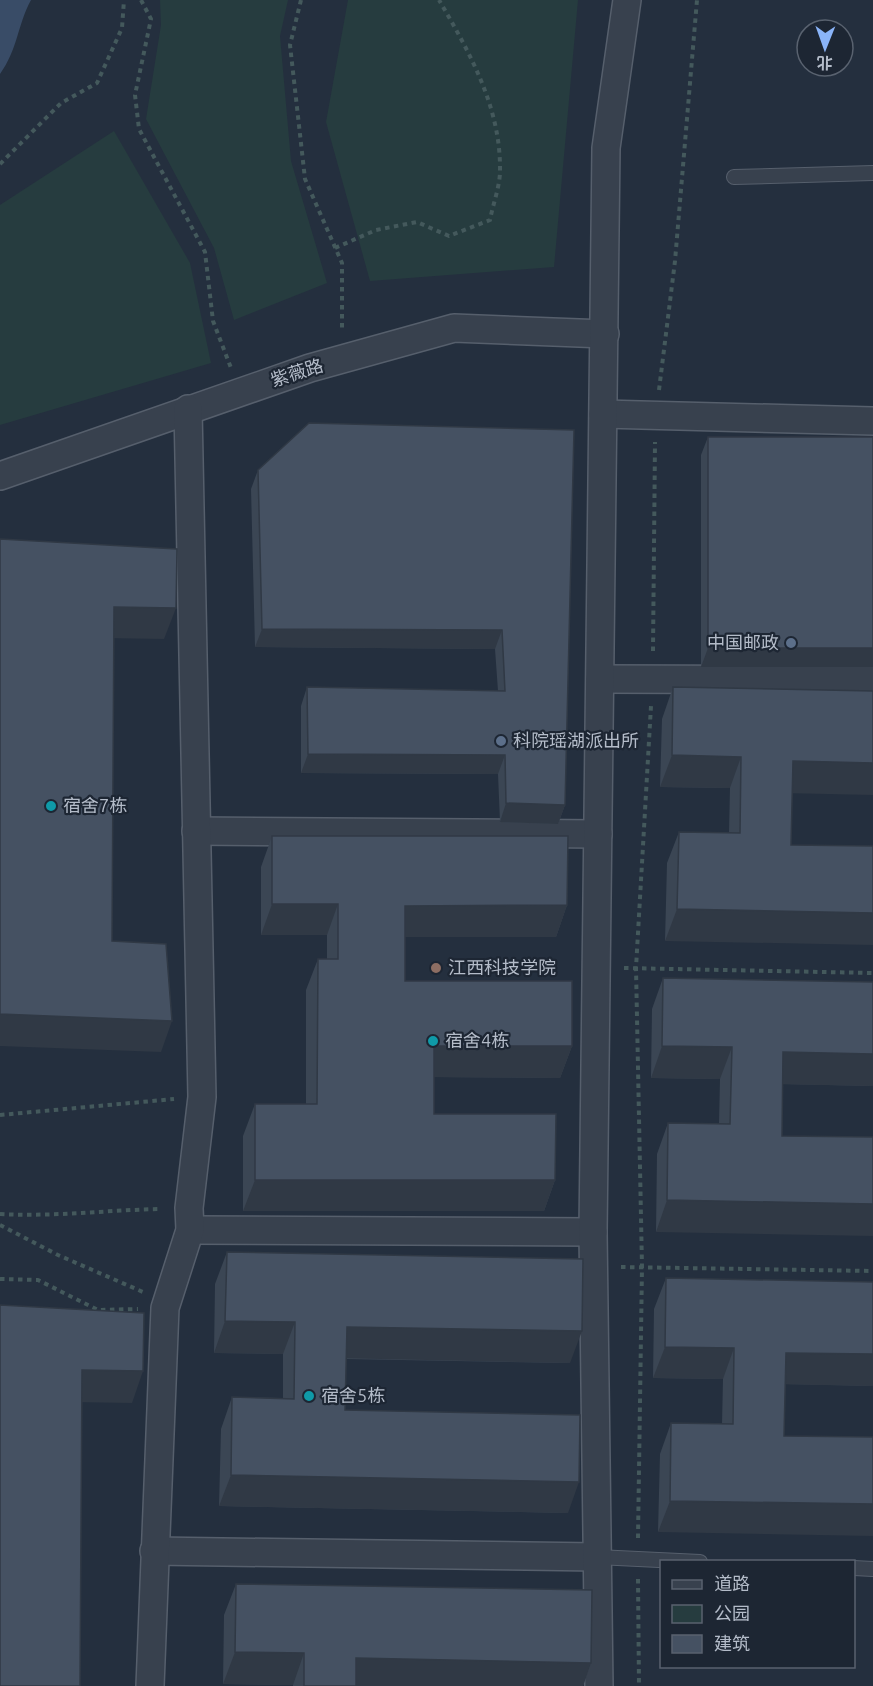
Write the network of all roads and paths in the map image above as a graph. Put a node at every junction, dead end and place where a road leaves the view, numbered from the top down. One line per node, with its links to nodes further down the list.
1 (124, 0): 7 (path)
2 (141, 0): 13 (path)
3 (301, 0): 10 (path)
4 (439, 0): 10 (path)
5 (627, 0): 11 (street)
6 (697, 0): 16 (path)
7 (0, 164)
8 (873, 173): 9 (lane)
9 (734, 177)
10 (335, 248): 12 (path)
11 (605, 334): 12 (street, 紫薇路); 15 (street)
12 (343, 360): 13 (street, 紫薇路)
13 (240, 391): 14 (street, 紫薇路)
14 (188, 409): 18 (street, 紫薇路); 22 (street)
15 (603, 414): 16 (street); 19 (street)
16 (656, 415): 17 (street); 20 (path)
17 (873, 421)
18 (0, 476)
19 (600, 680): 20 (street); 23 (street)
20 (653, 680): 21 (street); 25 (path)
21 (873, 680)
22 (196, 831): 23 (street); 27 (street)
23 (598, 834): 24 (street)
24 (596, 968): 25 (path); 32 (street)
25 (636, 968): 26 (path); 34 (path)
26 (873, 973)
27 (202, 1097): 28 (path); 30 (street)
28 (0, 1115)
29 (0, 1214): 30 (path)
30 (189, 1219): 32 (street); 37 (street)
31 (0, 1225): 37 (path)
32 (593, 1232): 33 (street)
33 (593, 1266): 34 (path); 39 (street)
34 (642, 1267): 35 (path); 40 (path)
35 (873, 1271)
36 (0, 1279): 37 (path)
37 (165, 1308): 38 (street)
38 (154, 1551): 39 (street); 44 (street)
39 (597, 1557): 40 (lane); 45 (street)
40 (638, 1559): 41 (lane); 46 (path)
41 (660, 1560)
42 (855, 1568): 43 (lane)
43 (873, 1569)
44 (150, 1686)
45 (599, 1686)
46 (639, 1686)

